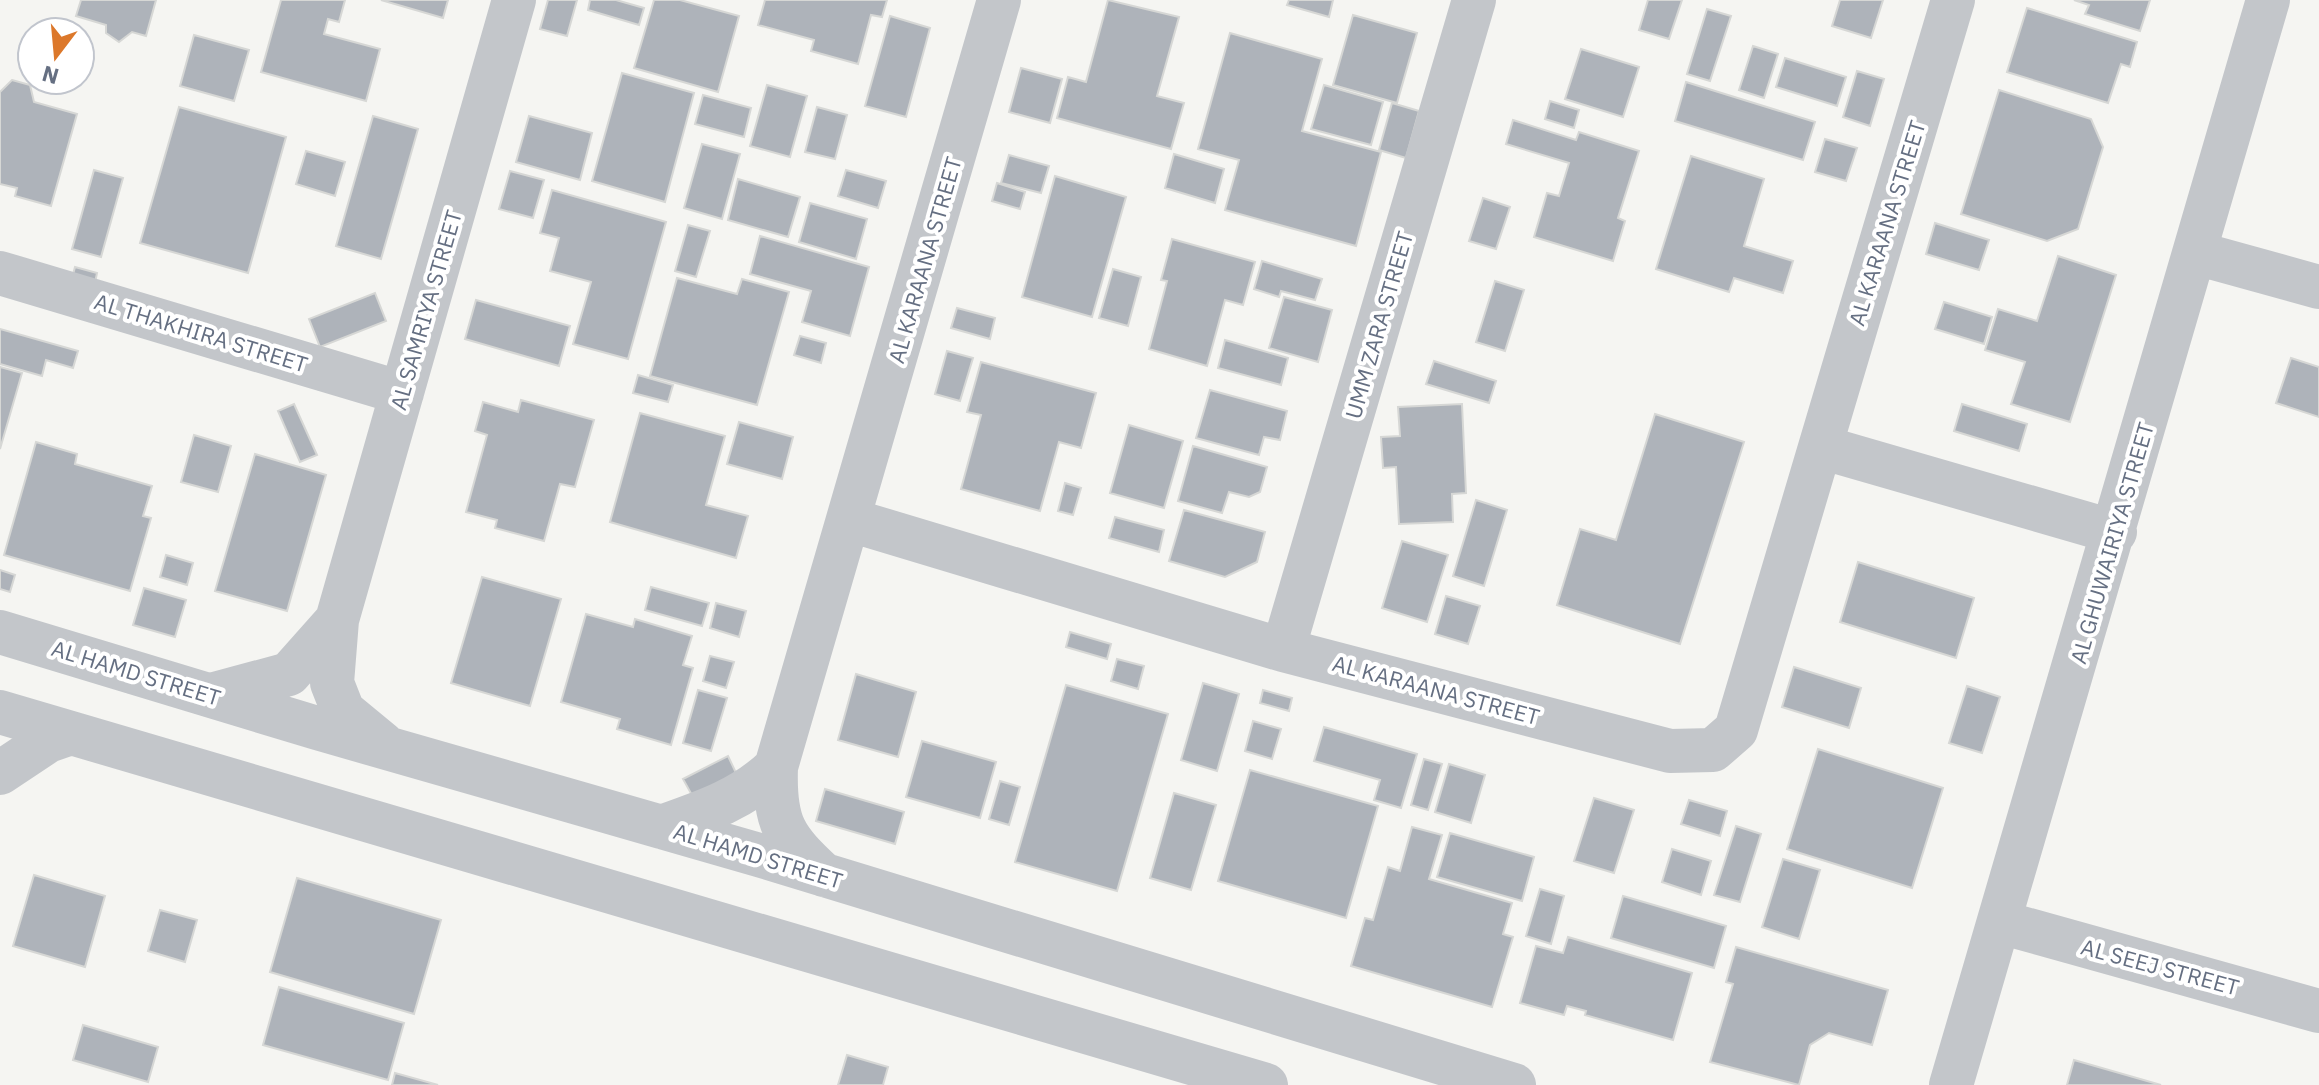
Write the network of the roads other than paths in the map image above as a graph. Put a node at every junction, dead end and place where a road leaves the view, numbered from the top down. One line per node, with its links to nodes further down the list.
1 (514, 0): 9 (street, AL SAMRIYA STREET)
2 (999, 0): 11 (street, AL KARAANA STREET)
3 (1474, 0): 15 (street, UMM ZARA STREET)
4 (1953, 0): 10 (street, AL KARAANA STREET)
5 (2268, 0): 6 (street, AL GHUWAIRIYA STREET)
6 (2196, 253): 8 (street); 12 (street, AL GHUWAIRIYA STREET)
7 (0, 273): 9 (street, AL THAKHIRA STREET)
8 (2319, 287)
9 (402, 393): 13 (street, AL SAMRIYA STREET)
10 (1821, 447): 12 (street); 15 (street, AL KARAANA STREET)
11 (850, 520): 15 (street, AL KARAANA STREET); 20 (street, AL KARAANA STREET)
12 (2115, 532): 24 (street, AL GHUWAIRIYA STREET)
13 (337, 620): 16 (street, AL SAMRIYA STREET); 19 (street, AL SAMRIYA STREET)
14 (0, 632): 16 (street, AL HAMD STREET)
15 (1283, 650)
16 (209, 695): 19 (street, AL HAMD STREET)
17 (0, 712): 18 (street)
18 (71, 733): 21 (street); 26 (street)
19 (388, 749): 22 (street, AL HAMD STREET)
20 (776, 767): 22 (street); 23 (street, AL KARAANA STREET)
21 (0, 773)
22 (661, 827): 23 (street, AL HAMD STREET)
23 (824, 875): 28 (street, AL HAMD STREET)
24 (2000, 922): 25 (street, AL SEEJ STREET); 29 (street, AL GHUWAIRIYA STREET)
25 (2319, 1011)
26 (1210, 1075): 27 (street)
27 (1266, 1085)
28 (1514, 1085)
29 (1951, 1085)

